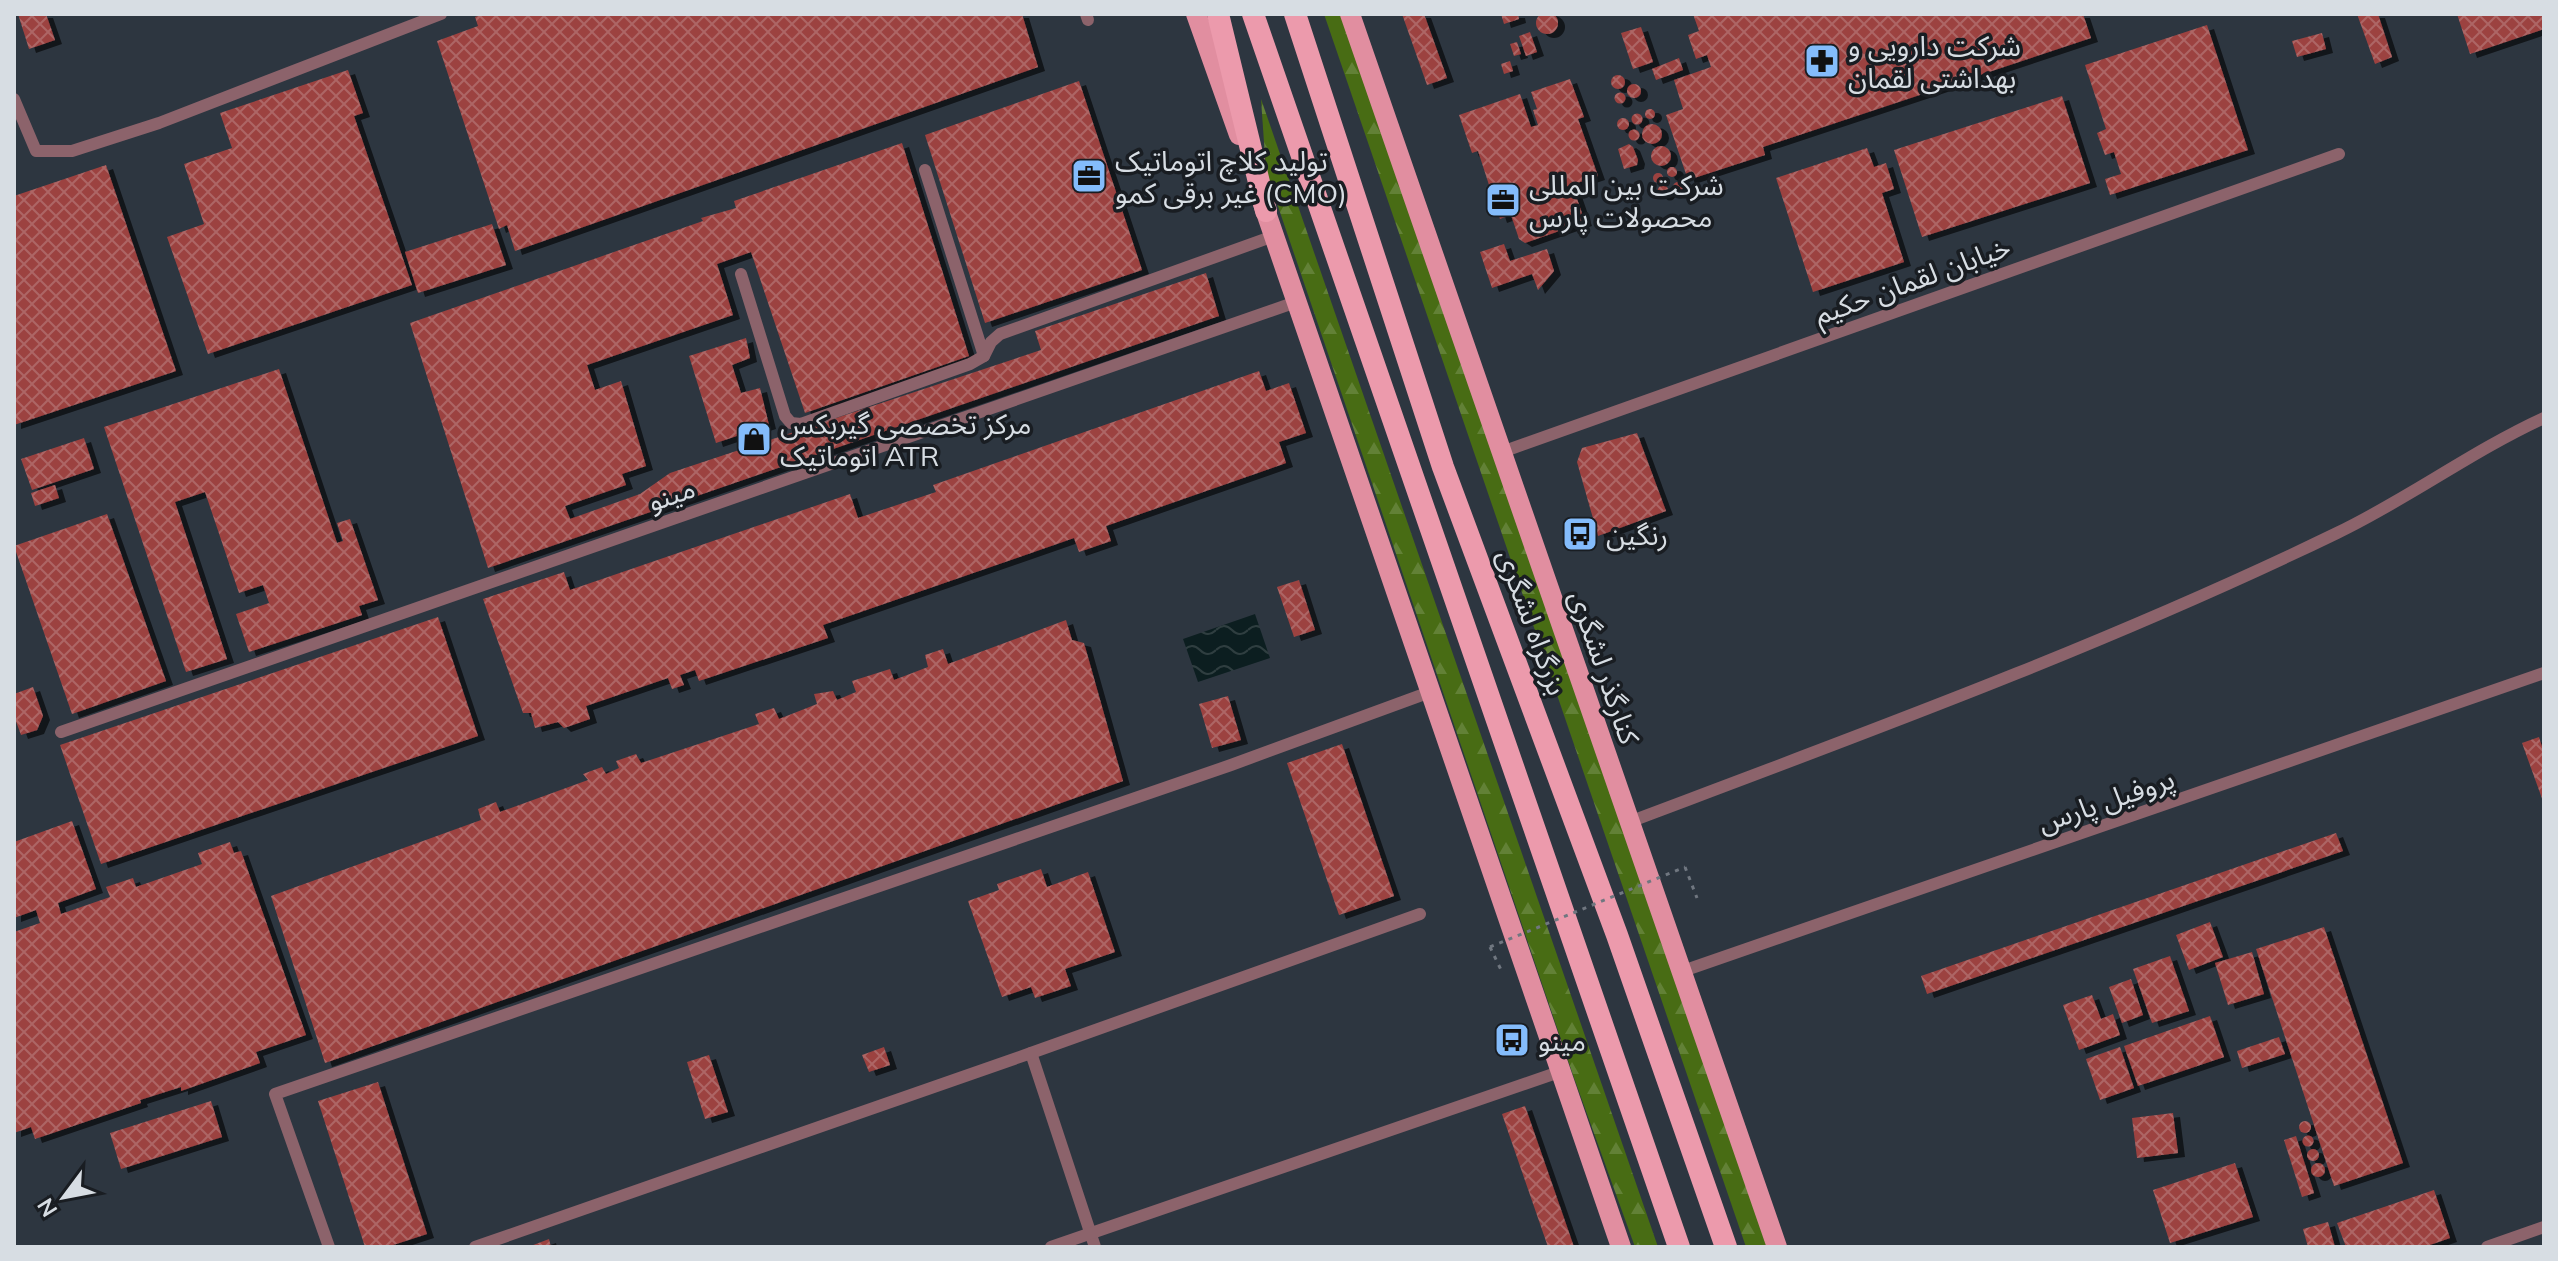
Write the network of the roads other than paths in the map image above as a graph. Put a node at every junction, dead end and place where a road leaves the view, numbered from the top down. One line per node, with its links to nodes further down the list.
1 (441, 14): 7 (lane)
2 (1196, 14): 10 (main road)
3 (1218, 14): 10 (highway)
4 (1253, 14): 32 (highway)
5 (1295, 14): 33 (highway, بزرگراه لشگری)
6 (1350, 14): 16 (main road, کنارگذر لشگری)
7 (14, 99)
8 (2339, 154): 16 (lane, خیابان لقمان حکیم)
9 (925, 170): 14 (lane)
10 (1266, 211): 11 (main road)
11 (1274, 236): 13 (main road); 14 (lane)
12 (741, 274): 14 (lane)
13 (1296, 302): 18 (main road); 19 (lane, مینو)
14 (984, 356)
15 (2544, 418): 20 (lane)
16 (1502, 452): 20 (main road, کنارگذر لشگری)
17 (2544, 673): 22 (lane, پروفیل پارس)
18 (1430, 692): 24 (main road); 27 (lane)
19 (61, 732)
20 (1629, 822): 22 (main road, کنارگذر لشگری)
21 (1420, 914): 23 (lane)
22 (1683, 971): 34 (main road, کنارگذر لشگری)
23 (1031, 1053): 26 (lane); 28 (lane)
24 (1562, 1071): 26 (lane); 31 (main road)
25 (2544, 1227): 35 (lane)
26 (1090, 1233): 29 (lane); 30 (lane)
27 (329, 1247)
28 (475, 1247)
29 (1051, 1247)
30 (1095, 1247)
31 (1621, 1247)
32 (1679, 1247)
33 (1726, 1247)
34 (1777, 1247)
35 (2487, 1247)

